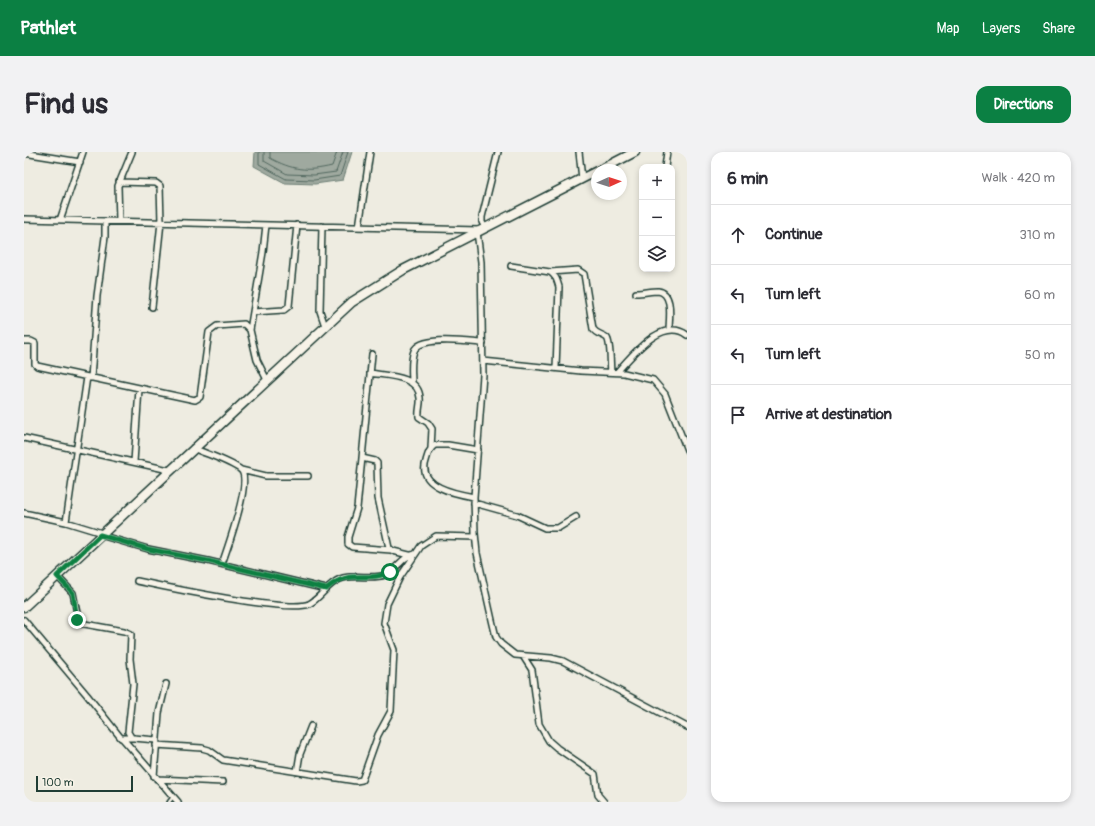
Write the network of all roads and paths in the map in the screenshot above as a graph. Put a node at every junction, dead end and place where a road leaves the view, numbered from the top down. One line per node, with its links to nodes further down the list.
1 (83, 152): 9 (street)
2 (132, 152): 14 (street)
3 (370, 152): 23 (street)
4 (498, 152): 24 (street)
5 (579, 152): 13 (street)
6 (635, 152): 10 (main road)
7 (667, 152): 11 (street)
8 (24, 153): 9 (street)
9 (80, 162): 16 (street)
10 (612, 164)
11 (665, 164)
12 (591, 174): 13 (main road)
13 (582, 179): 24 (main road)
14 (119, 182): 18 (street); 19 (street)
15 (24, 219): 16 (street)
16 (60, 220): 17 (street)
17 (105, 221): 18 (street); 41 (street)
18 (119, 221): 19 (street)
19 (161, 222): 20 (street); 28 (street)
20 (266, 225): 21 (street); 29 (street)
21 (297, 225): 22 (street); 29 (street)
22 (322, 226): 23 (street); 30 (street)
23 (359, 227): 24 (street)
24 (481, 230): 30 (main road); 35 (street)
25 (511, 266): 26 (street)
26 (550, 272): 38 (street); 39 (street)
27 (636, 294): 32 (street)
28 (152, 307)
29 (253, 312): 31 (street)
30 (325, 326): 42 (main road)
31 (250, 330): 42 (street); 44 (street)
32 (669, 330): 33 (street); 39 (street)
33 (687, 335)
34 (24, 341): 41 (street)
35 (483, 343): 37 (street); 43 (street)
36 (372, 354): 40 (street)
37 (483, 361): 38 (street); 49 (street)
38 (556, 368): 39 (street)
39 (614, 372): 50 (street)
40 (370, 373): 43 (street); 51 (street)
41 (89, 378): 44 (street); 48 (street)
42 (266, 380): 46 (main road)
43 (412, 383): 47 (street)
44 (139, 388): 52 (street)
45 (24, 438): 48 (street)
46 (193, 448): 53 (main road); 54 (street)
47 (431, 448): 49 (street); 56 (street)
48 (76, 449): 52 (street); 60 (street)
49 (478, 450): 56 (street)
50 (687, 450)
51 (362, 458): 63 (street); 63 (street)
52 (134, 462): 53 (street)
53 (169, 470): 61 (main road)
54 (241, 470): 55 (street); 65 (street)
55 (308, 476)
56 (474, 497): 57 (street)
57 (474, 503): 59 (street); 62 (street)
58 (24, 513): 60 (street)
59 (576, 517)
60 (66, 522): 61 (street)
61 (101, 534): 65 (street); 66 (main road)
62 (475, 537): 64 (street); 71 (street)
63 (391, 550): 64 (street)
64 (412, 555): 68 (street); 78 (street)
65 (222, 564): 68 (street)
66 (57, 576): 69 (main road); 75 (street)
67 (137, 581): 68 (street)
68 (326, 589)
69 (24, 607)
70 (24, 620): 76 (street)
71 (523, 656): 74 (street); 84 (street)
72 (166, 684): 77 (street)
73 (311, 726): 78 (street)
74 (687, 727)
75 (134, 738): 76 (street); 77 (street)
76 (123, 739): 79 (street)
77 (156, 742): 78 (street); 79 (street)
78 (297, 772)
79 (155, 777): 80 (street); 81 (street)
80 (223, 782)
81 (174, 797): 82 (lane); 83 (street)
82 (169, 802)
83 (178, 802)
84 (604, 802)

